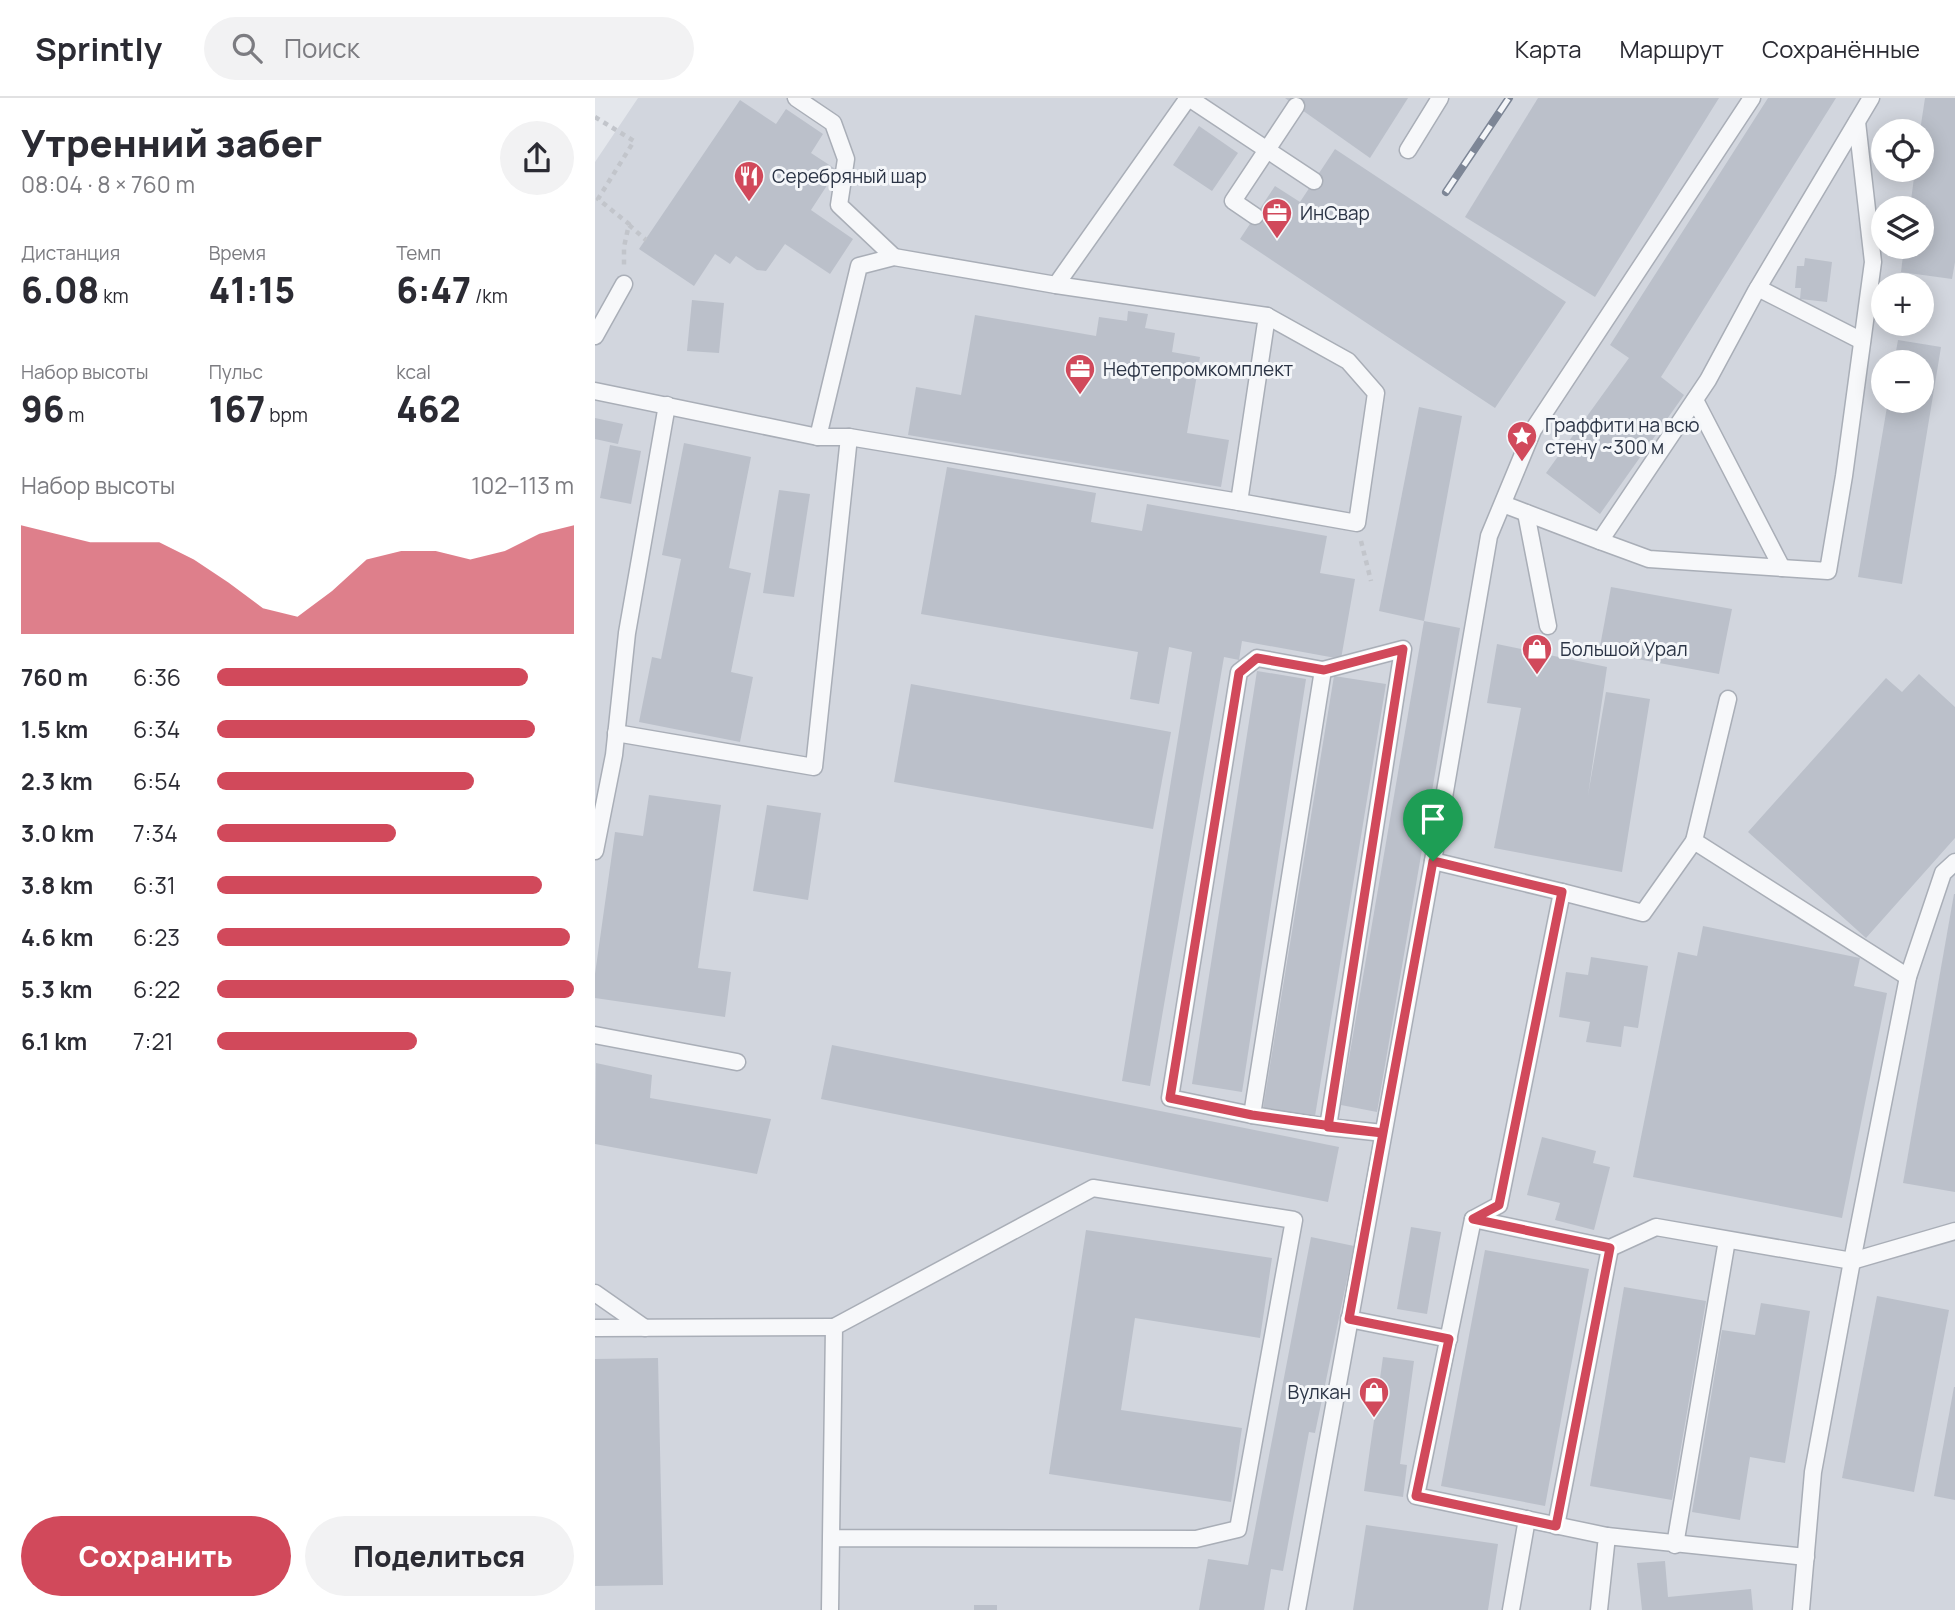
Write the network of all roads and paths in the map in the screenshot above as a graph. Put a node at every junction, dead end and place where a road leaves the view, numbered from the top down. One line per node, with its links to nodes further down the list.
1 (796, 98): 15 (lane)
2 (1189, 98): 9 (lane); 17 (lane)
3 (1440, 98): 10 (lane)
4 (1752, 98): 28 (lane)
5 (1871, 98): 8 (lane)
6 (1296, 106): 9 (lane)
7 (595, 117): 13 (path)
8 (1857, 122): 18 (lane); 21 (lane)
9 (1265, 149): 11 (lane); 12 (lane)
10 (1408, 150)
11 (1314, 181)
12 (1255, 216)
13 (629, 224): 14 (path); 16 (path)
14 (646, 240)
15 (894, 257): 17 (lane); 25 (lane)
16 (624, 284): 20 (lane)
17 (1056, 285): 19 (lane)
18 (1758, 288): 21 (lane); 23 (lane)
19 (1267, 316): 27 (lane); 30 (lane)
20 (595, 336)
21 (1862, 341): 32 (lane)
22 (595, 391): 24 (lane)
23 (1695, 400): 31 (lane); 32 (lane)
24 (667, 405): 25 (lane); 37 (lane)
25 (818, 437): 26 (lane)
26 (849, 437): 27 (lane); 37 (lane)
27 (1239, 502): 30 (lane)
28 (1503, 504): 29 (lane); 40 (lane)
29 (1526, 513): 31 (lane); 34 (lane)
30 (1357, 523): 33 (path)
31 (1600, 541): 32 (lane)
32 (1782, 568)
33 (1371, 581)
34 (1548, 626)
35 (1324, 670): 46 (lane); 46 (lane); 47 (lane)
36 (1728, 699): 38 (lane)
37 (616, 733): 39 (lane)
38 (1694, 841): 42 (lane); 43 (lane)
39 (595, 851)
40 (1433, 861): 42 (lane); 48 (lane)
41 (1955, 862): 43 (lane)
42 (1562, 892): 49 (lane)
43 (1909, 977): 53 (lane)
44 (595, 1035): 45 (lane)
45 (737, 1062)
46 (1252, 1115): 47 (lane)
47 (1328, 1127): 48 (lane)
48 (1383, 1133): 55 (lane)
49 (1473, 1219): 52 (lane); 59 (lane)
50 (1955, 1231): 53 (lane)
51 (1727, 1240): 52 (lane); 53 (lane); 64 (lane)
52 (1610, 1248): 61 (lane)
53 (1852, 1261): 65 (lane)
54 (595, 1293): 58 (lane)
55 (1349, 1319): 59 (lane); 67 (lane)
56 (834, 1326): 58 (lane); 63 (lane); 63 (lane)
57 (595, 1328): 58 (lane)
58 (645, 1328)
59 (1449, 1339): 60 (lane)
60 (1527, 1520): 61 (lane); 68 (lane)
61 (1556, 1526): 62 (lane)
62 (1607, 1536): 64 (lane); 69 (lane)
63 (831, 1538): 66 (lane)
64 (1675, 1545): 65 (lane)
65 (1806, 1557): 70 (lane)
66 (830, 1610)
67 (1297, 1610)
68 (1511, 1610)
69 (1599, 1610)
70 (1801, 1610)

